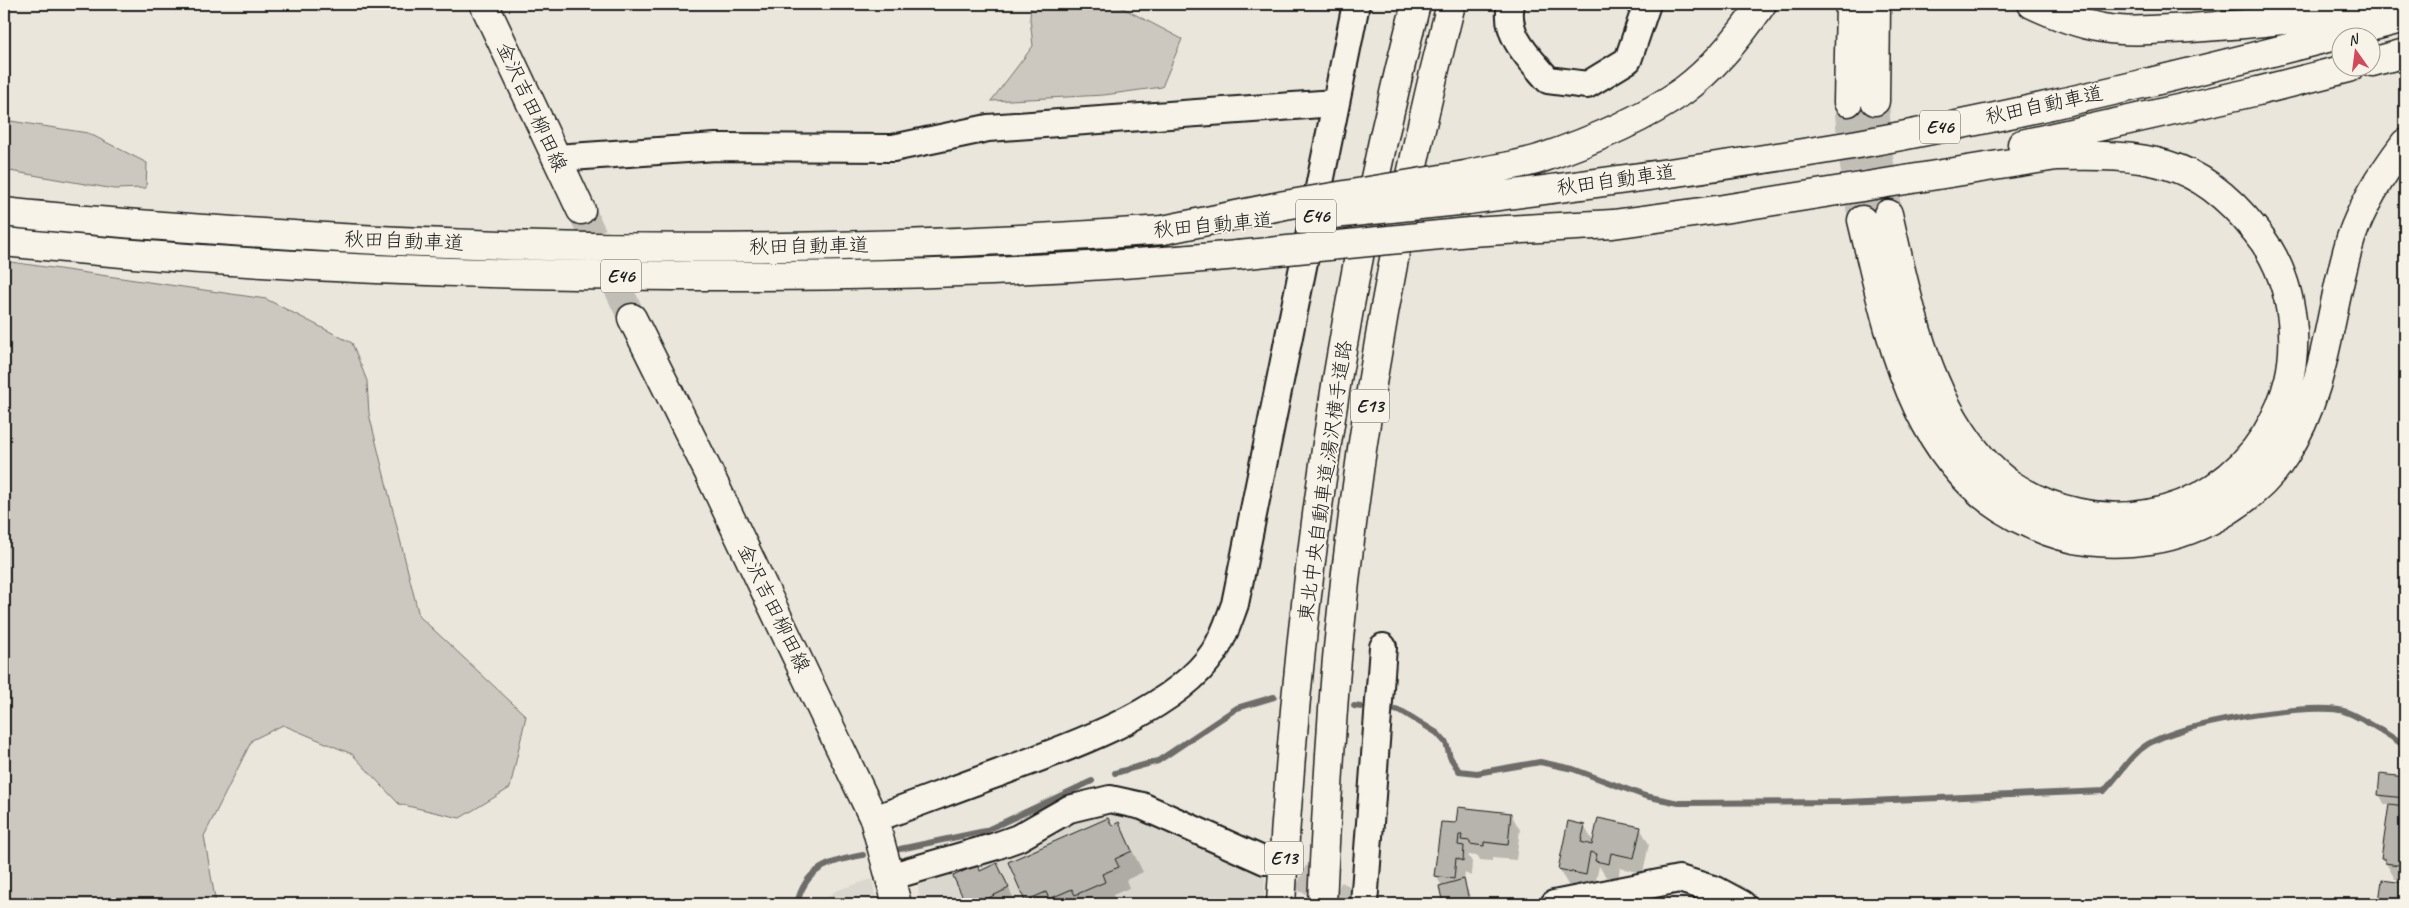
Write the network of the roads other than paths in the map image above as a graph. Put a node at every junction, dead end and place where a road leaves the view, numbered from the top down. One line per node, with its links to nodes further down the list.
1 (484, 4): 20 (main road, 金沢吉田柳田線)
2 (1356, 4): 18 (street)
3 (1416, 4): 32 (main road, 東北中央自動車道;湯沢横手道路 / E13)
4 (1451, 4): 33 (main road, 東北中央自動車道;湯沢横手道路 / E13)
5 (1511, 4): 6 (street)
6 (1647, 4)
7 (1762, 4): 21 (main road)
8 (1850, 4): 17 (main road)
9 (1876, 4): 16 (main road)
10 (2032, 4): 11 (main road)
11 (2395, 4)
12 (2405, 18): 21 (main road, 秋田自動車道 / E46)
13 (2405, 53): 14 (main road)
14 (2382, 59)
15 (2332, 72): 24 (main road, 秋田自動車道 / E46)
16 (1875, 100)
17 (1848, 102)
18 (1335, 103): 20 (street); 28 (street)
19 (2405, 143): 24 (main road)
20 (556, 158): 22 (main road, 金沢吉田柳田線)
21 (1467, 188): 23 (main road, 秋田自動車道 / E46, bridge)
22 (580, 210)
23 (4, 212)
24 (1470, 232): 25 (main road, 秋田自動車道 / E46, bridge)
25 (4, 242)
26 (632, 318): 28 (main road, 金沢吉田柳田線)
27 (1382, 647): 34 (street)
28 (874, 819): 30 (main road, 金沢吉田柳田線)
29 (1265, 861): 30 (street)
30 (889, 877): 31 (main road, 金沢吉田柳田線)
31 (897, 904)
32 (1281, 904)
33 (1322, 904)
34 (1364, 904)
35 (1554, 904): 36 (street)
36 (1742, 904)

